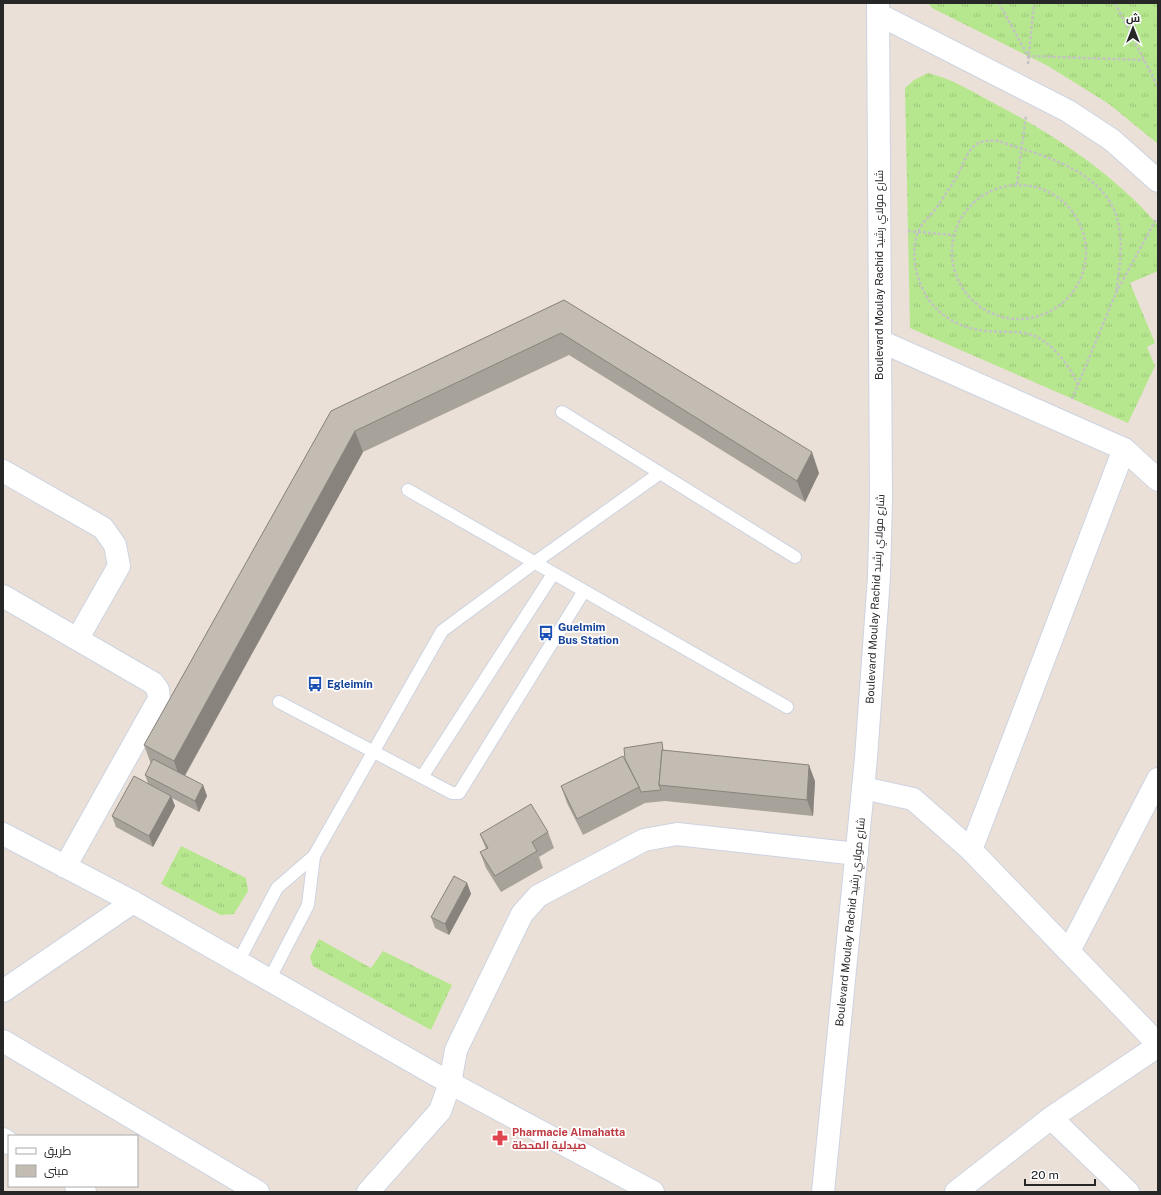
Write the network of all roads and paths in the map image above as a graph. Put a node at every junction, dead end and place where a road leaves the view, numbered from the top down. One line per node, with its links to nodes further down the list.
1 (999, 3): 4 (path)
2 (1115, 3): 4 (path)
3 (878, 9): 6 (street); 12 (street, Boulevard Moulay Rachid شارع مولاي رشيد)
4 (1144, 60): 5 (path)
5 (1158, 87)
6 (1158, 181)
7 (1158, 220): 11 (path)
8 (908, 231): 9 (path)
9 (918, 232): 10 (path); 11 (path); 13 (path)
10 (953, 235): 10 (path)
11 (1116, 293): 13 (path)
12 (880, 341): 16 (street); 32 (street, Boulevard Moulay Rachid شارع مولاي رشيد)
13 (1078, 385): 14 (path)
14 (1072, 399)
15 (562, 412): 18 (lane)
16 (1124, 449): 19 (street); 34 (street)
17 (3, 471): 26 (street)
18 (660, 473): 21 (lane); 22 (lane)
19 (1158, 480)
20 (408, 490): 22 (lane)
21 (795, 557)
22 (534, 562): 23 (lane); 29 (lane)
23 (553, 574): 24 (lane); 30 (lane)
24 (584, 591): 28 (lane); 30 (lane)
25 (3, 596): 26 (street)
26 (78, 638): 37 (street)
27 (279, 702): 29 (lane)
28 (787, 707)
29 (374, 752): 30 (lane); 36 (lane)
30 (422, 777)
31 (1158, 779): 39 (street)
32 (863, 788): 34 (street); 35 (street, Boulevard Moulay Rachid شارع مولاي رشيد)
33 (3, 834): 37 (street)
34 (972, 850): 39 (street)
35 (857, 854): 45 (street); 51 (street, Boulevard Moulay Rachid شارع مولاي رشيد)
36 (314, 856): 40 (lane); 41 (lane)
37 (65, 867): 38 (street)
38 (133, 902): 40 (street); 42 (street)
39 (1069, 951): 44 (street)
40 (238, 962): 41 (street)
41 (269, 980): 45 (street)
42 (3, 991)
43 (3, 1041): 48 (street)
44 (1158, 1045): 46 (street)
45 (450, 1083): 49 (street); 50 (street)
46 (1051, 1118): 47 (street); 52 (street)
47 (1125, 1191)
48 (258, 1192)
49 (368, 1192)
50 (653, 1192)
51 (822, 1192)
52 (956, 1192)

